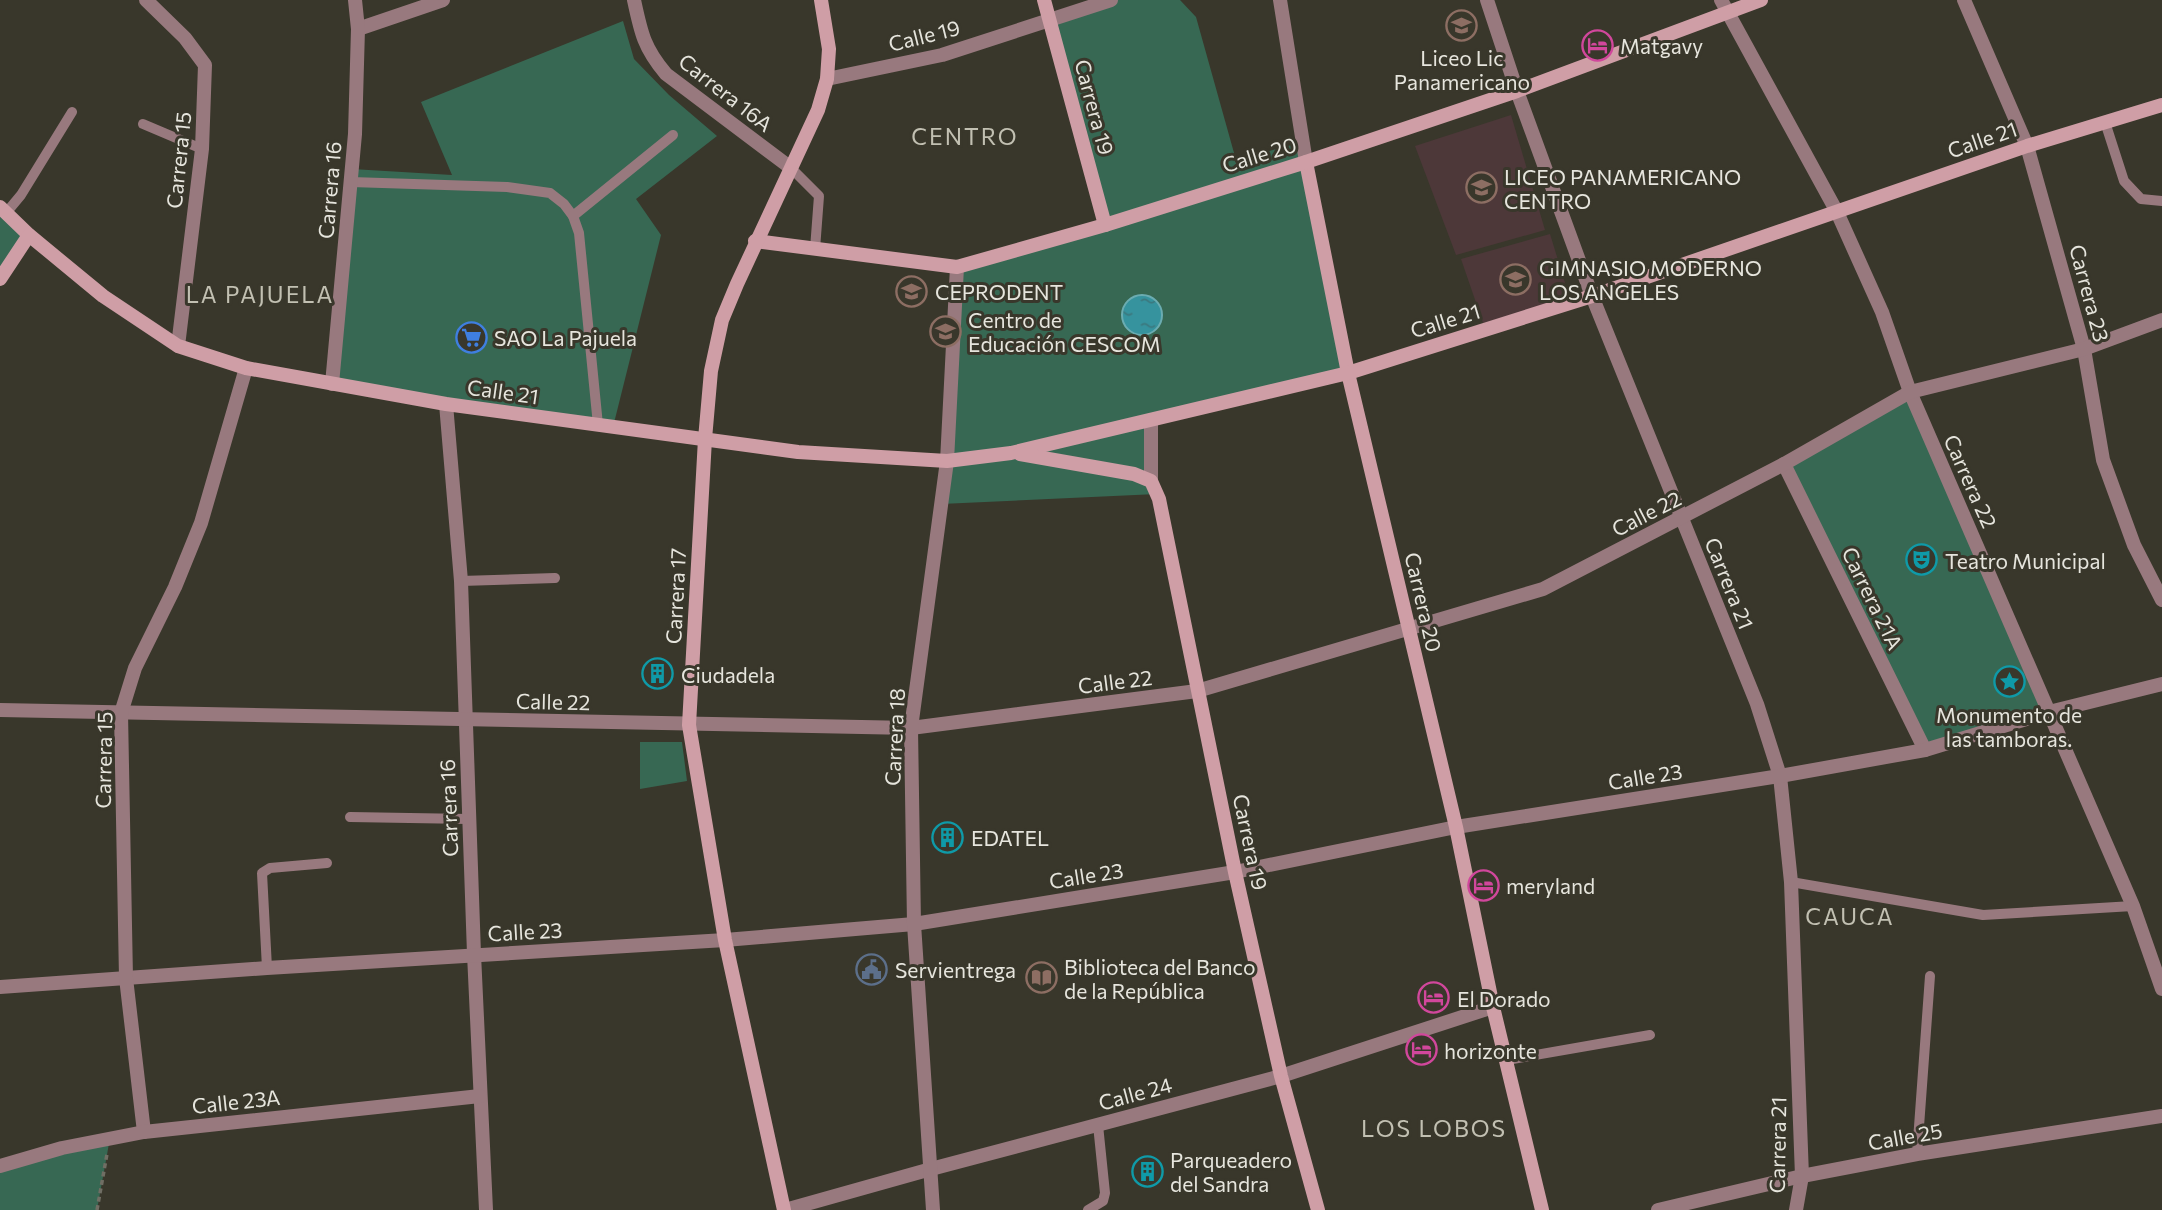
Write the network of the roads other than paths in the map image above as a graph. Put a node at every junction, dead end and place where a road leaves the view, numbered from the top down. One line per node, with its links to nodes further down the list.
1 (146, 0): 23 (street, Carrera 15)
2 (355, 0): 14 (street, Carrera 16)
3 (443, 0): 14 (street)
4 (634, 0): 25 (street, Carrera 16A)
5 (821, 0): 15 (main road, Carrera 17)
6 (1044, 0): 13 (main road, Carrera 19)
7 (1111, 0): 13 (street, Calle 19)
8 (1280, 0): 24 (street, Carrera 20)
9 (1487, 0): 16 (street, Carrera 21)
10 (1761, 0): 12 (main road, Calle 20)
11 (1964, 0): 22 (street, Carrera 23)
12 (1724, 6): 16 (main road, Calle 20); 29 (street, Carrera 22)
13 (1049, 19): 15 (street, Calle 19); 31 (main road, Carrera 19)
14 (358, 29): 26 (street, Carrera 16)
15 (827, 79): 25 (main road, Carrera 17)
16 (1517, 91): 24 (main road, Calle 20); 37 (street, Carrera 21)
17 (2162, 105): 19 (main road, Calle 21)
18 (72, 112): 28 (lane)
19 (2105, 122): 22 (main road, Calle 21); 27 (lane)
20 (143, 124): 23 (lane)
21 (673, 135): 30 (lane)
22 (2027, 146): 29 (main road, Calle 21); 40 (street, Carrera 23)
23 (202, 149): 39 (street, Carrera 15)
24 (1306, 162): 31 (main road, Calle 20); 42 (main road, Carrera 20)
25 (791, 168): 33 (main road, Carrera 17); 34 (lane)
26 (351, 182): 30 (lane); 43 (street, Carrera 16)
27 (2162, 201)
28 (3, 210): 32 (main road, Calle 21)
29 (1837, 212): 37 (main road, Calle 21); 44 (street, Carrera 22)
30 (573, 216): 47 (lane)
31 (1105, 225): 35 (main road, Calle 20)
32 (29, 235): 36 (main road); 39 (main road, Calle 21)
33 (755, 241): 34 (main road, Calle 20); 48 (main road, Carrera 17)
34 (815, 248): 35 (main road, Calle 20)
35 (957, 267): 50 (street, Carrera 18)
36 (0, 279)
37 (1592, 296): 42 (main road, Calle 21); 53 (street, Carrera 21)
38 (2162, 320): 40 (street, Calle 22)
39 (178, 346): 41 (main road, Calle 21)
40 (2084, 349): 44 (street, Calle 22); 56 (street, Carrera 23)
41 (246, 368): 43 (main road, Calle 21); 62 (street, Carrera 15)
42 (1348, 373): 46 (main road, Calle 21); 57 (main road, Carrera 20)
43 (332, 384): 45 (main road, Calle 21)
44 (1910, 392): 51 (street, Calle 22); 61 (street, Carrera 22)
45 (446, 404): 47 (main road, Calle 21); 55 (street, Carrera 16)
46 (1151, 420): 49 (main road, Calle 21); 52 (street)
47 (598, 425): 48 (main road, Calle 21)
48 (705, 439): 50 (main road, Calle 21); 64 (main road, Carrera 17)
49 (1011, 453): 50 (main road, Calle 21); 52 (main road, Calle 21)
50 (947, 461): 65 (street, Carrera 18)
51 (1784, 464): 53 (street, Calle 22); 66 (street, Carrera 21A)
52 (1151, 481): 59 (main road, Carrera 19)
53 (1681, 519): 57 (street, Calle 22); 67 (street, Carrera 21)
54 (555, 578): 55 (lane)
55 (461, 581): 63 (street, Carrera 16)
56 (2162, 600)
57 (1409, 630): 59 (street, Calle 22); 70 (main road, Carrera 20)
58 (2162, 684): 61 (street, Calle 23)
59 (1197, 691): 65 (street, Calle 22); 72 (main road, Carrera 19)
60 (0, 710): 62 (street, Calle 22)
61 (2049, 712): 66 (street, Calle 23); 74 (street, Carrera 22)
62 (121, 713): 63 (street, Calle 22); 80 (street, Carrera 15)
63 (466, 720): 64 (street, Calle 22); 69 (street, Carrera 16)
64 (689, 725): 65 (street, Calle 22); 76 (main road, Carrera 17)
65 (911, 728): 75 (street, Carrera 18)
66 (1925, 750): 67 (street, Calle 23)
67 (1780, 776): 70 (street, Calle 23); 73 (street, Carrera 21)
68 (350, 817): 69 (lane)
69 (469, 819): 77 (street, Carrera 16)
70 (1455, 827): 72 (street, Calle 23); 83 (main road, Carrera 20)
71 (327, 863): 78 (lane)
72 (1235, 872): 75 (street, Calle 23); 86 (main road, Carrera 19)
73 (1791, 882): 74 (lane); 94 (street, Carrera 21)
74 (2133, 906): 82 (street, Carrera 22)
75 (915, 924): 76 (street, Calle 23); 93 (street, Carrera 18)
76 (725, 940): 77 (street, Calle 23); 96 (main road, Carrera 17)
77 (474, 954): 78 (street, Calle 23); 87 (street, Carrera 16)
78 (267, 968): 80 (street, Calle 23)
79 (1930, 976): 91 (lane)
80 (126, 978): 81 (street, Calle 23); 90 (street, Carrera 15)
81 (0, 987)
82 (2162, 989)
83 (1493, 1007): 85 (main road, Carrera 20); 86 (street, Calle 24)
84 (1650, 1035): 85 (lane)
85 (1507, 1060): 100 (main road, Carrera 20)
86 (1281, 1076): 89 (street, Calle 24); 99 (main road, Carrera 19)
87 (480, 1096): 90 (street, Calle 23A); 95 (street, Carrera 16)
88 (2162, 1116): 91 (street, Calle 25)
89 (1098, 1125): 93 (street, Calle 24); 98 (lane)
90 (144, 1132): 92 (street, Calle 23A)
91 (1917, 1154): 94 (street, Calle 25)
92 (0, 1166)
93 (931, 1169): 96 (street, Calle 24); 97 (street, Carrera 18)
94 (1802, 1176): 101 (street, Calle 25); 102 (street, Carrera 21)
95 (486, 1210)
96 (784, 1210)
97 (933, 1210)
98 (1088, 1210)
99 (1318, 1210)
100 (1542, 1210)
101 (1658, 1210)
102 (1796, 1210)

